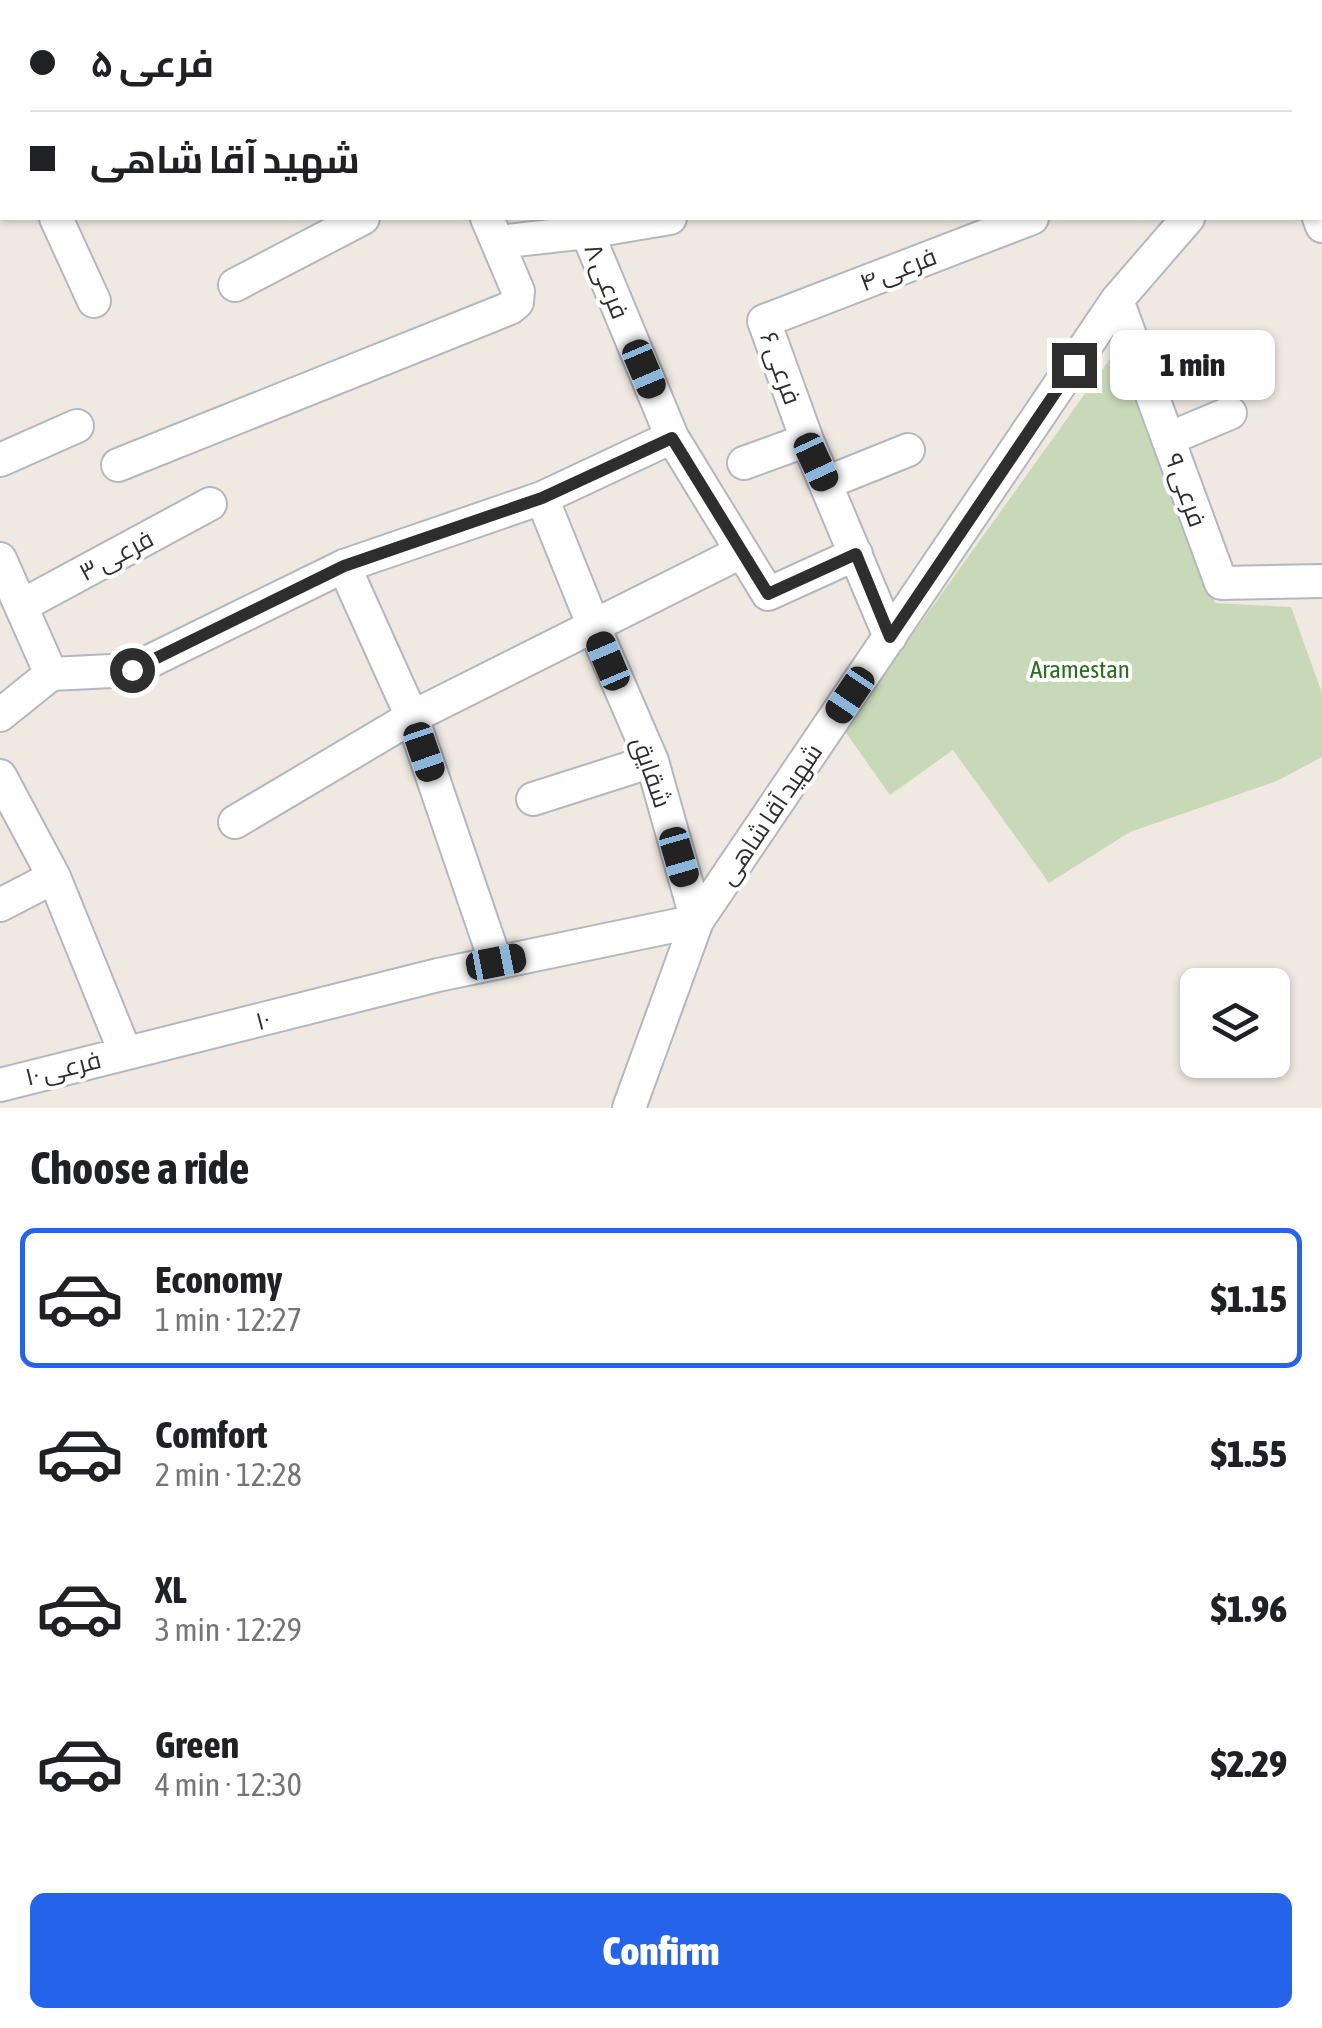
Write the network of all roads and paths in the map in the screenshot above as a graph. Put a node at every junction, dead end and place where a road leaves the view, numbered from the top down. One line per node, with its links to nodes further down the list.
1 (57, 220): 10 (street)
2 (358, 220): 8 (street)
3 (658, 220): 7 (street)
4 (1027, 220): 11 (street, فرعی ۴)
5 (1186, 220): 9 (street, شهید آقا شاهی)
6 (493, 230): 7 (street); 20 (street)
7 (587, 232): 14 (street, فرعی ۸)
8 (235, 285)
9 (1118, 300): 15 (street, فرعی ۹); 31 (street, شهید آقا شاهی)
10 (94, 301)
11 (764, 321): 16 (street, فرعی ۶)
12 (1230, 414): 15 (street)
13 (77, 426): 18 (street)
14 (672, 438): 22 (street); 24 (street, فرعی ۸)
15 (1168, 439): 28 (street, فرعی ۹)
16 (806, 440): 19 (street); 21 (street, فرعی ۶)
17 (908, 450): 21 (street)
18 (0, 460)
19 (744, 463)
20 (118, 465)
21 (826, 483): 25 (street, فرعی ۶)
22 (542, 498): 27 (street); 30 (street, شقایق)
23 (210, 504): 29 (street, فرعی ۳)
24 (741, 552): 25 (street, فرعی ۸); 30 (street)
25 (856, 554): 31 (street, فرعی ۶)
26 (0, 559): 29 (street)
27 (344, 566): 32 (street); 34 (street)
28 (1322, 582)
29 (21, 606): 32 (street)
30 (594, 628): 34 (street); 35 (street, شقایق)
31 (890, 637): 41 (street, شهید آقا شاهی)
32 (51, 674): 33 (street)
33 (0, 715)
34 (412, 716): 38 (street); 42 (street)
35 (652, 762): 37 (street); 41 (street, شقایق)
36 (0, 776): 39 (street)
37 (533, 799)
38 (235, 822)
39 (54, 877): 40 (street); 43 (street)
40 (0, 905)
41 (698, 921): 42 (street, ۱۰); 45 (street, شهید آقا شاهی)
42 (496, 962): 43 (street, ۱۰)
43 (126, 1052): 44 (street, فرعی ۱۰)
44 (0, 1085)
45 (630, 1108)

